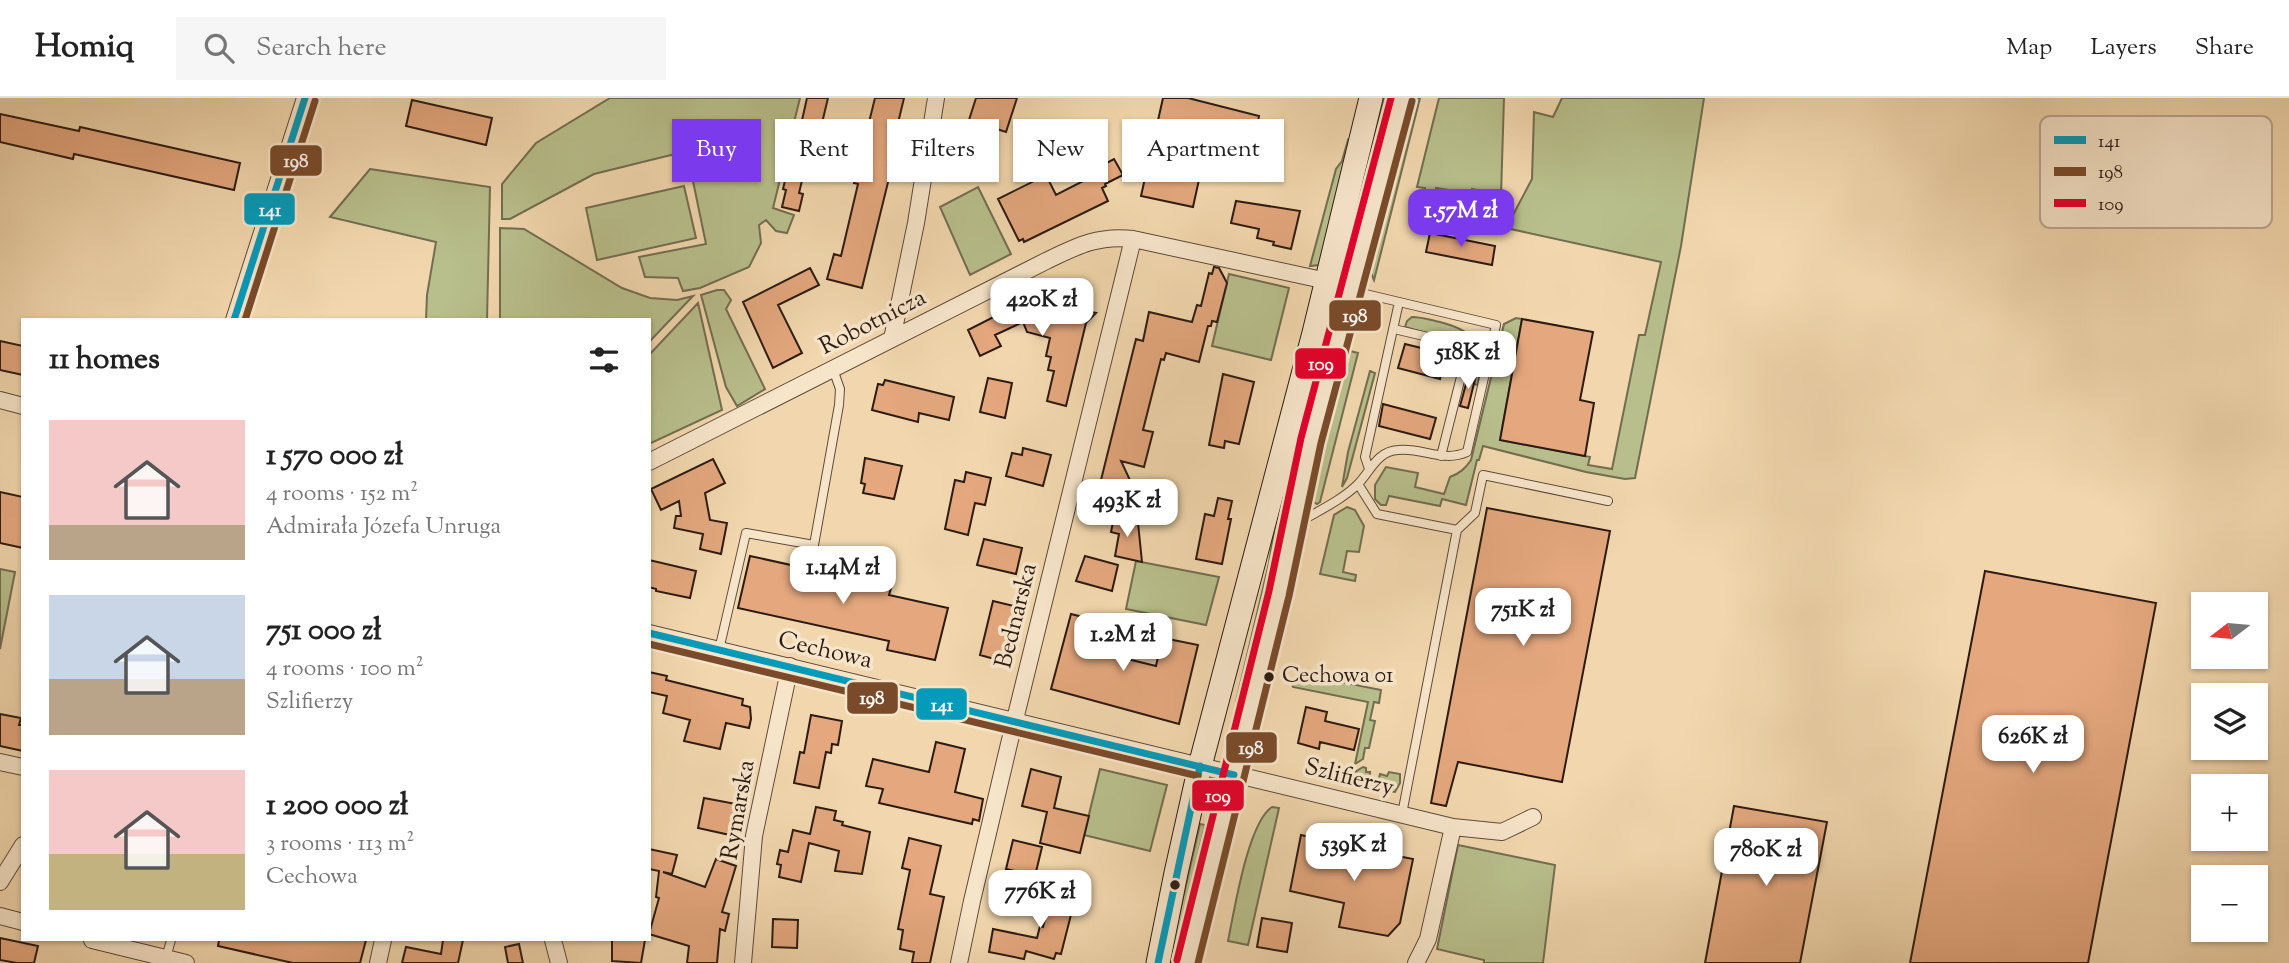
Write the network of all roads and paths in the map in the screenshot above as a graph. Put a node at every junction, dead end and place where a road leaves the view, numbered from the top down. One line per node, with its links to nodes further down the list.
1 (306, 98): 9 (street)
2 (936, 98): 11 (street)
3 (1371, 98): 6 (street)
4 (1402, 98): 7 (street)
5 (1133, 239): 6 (street, Robotnicza); 11 (street, Robotnicza); 25 (street, Bednarska)
6 (1327, 281): 27 (street)
7 (1350, 291): 8 (lane); 20 (street)
8 (1399, 302): 10 (lane); 15 (lane)
9 (235, 318)
10 (1394, 329): 15 (lane); 17 (lane)
11 (892, 339): 12 (street, Robotnicza)
12 (833, 369): 16 (street, Robotnicza); 23 (lane)
13 (0, 400): 14 (street)
14 (21, 405)
15 (1441, 456): 17 (lane)
16 (651, 461)
17 (1369, 469): 18 (lane)
18 (1358, 484): 20 (lane); 21 (lane)
19 (1608, 501): 21 (lane)
20 (1295, 525): 29 (street)
21 (1457, 530): 30 (lane)
22 (651, 633): 23 (street, Cechowa)
23 (719, 650): 24 (street, Cechowa)
24 (790, 666): 25 (street, Cechowa); 45 (street, Rymarska)
25 (1014, 720): 27 (street, Cechowa); 46 (street, Bednarska)
26 (0, 762): 28 (street)
27 (1200, 766): 29 (street, Cechowa); 47 (street)
28 (21, 767)
29 (1234, 775): 30 (street, Szlifierzy); 48 (street)
30 (1402, 814): 32 (street, Szlifierzy)
31 (1533, 817): 32 (street, Szlifierzy)
32 (1453, 827): 49 (street)
33 (21, 848): 34 (street)
34 (0, 882)
35 (0, 916): 36 (street)
36 (21, 921)
37 (96, 941): 41 (street)
38 (171, 941): 41 (lane)
39 (383, 941): 43 (street)
40 (553, 941): 44 (street)
41 (166, 958): 42 (street)
42 (187, 963)
43 (378, 963)
44 (559, 963)
45 (743, 963)
46 (959, 963)
47 (1158, 963)
48 (1188, 963)
49 (1416, 963)

